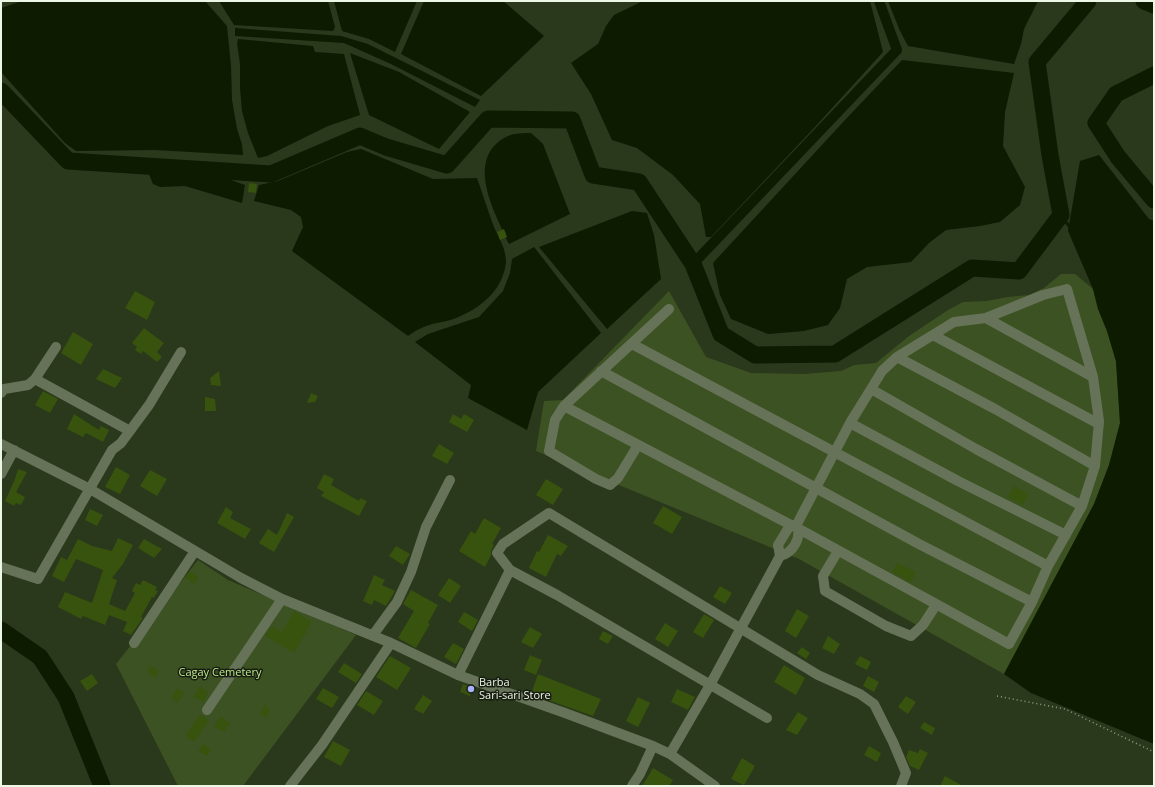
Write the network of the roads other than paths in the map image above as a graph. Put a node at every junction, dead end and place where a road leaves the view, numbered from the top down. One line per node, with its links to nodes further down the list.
1 (669, 309): 4 (street)
2 (986, 318): 3 (street); 9 (street); 9 (street)
3 (933, 335): 7 (street); 15 (street)
4 (632, 344): 8 (street); 20 (street)
5 (56, 347): 10 (street)
6 (181, 352): 16 (street)
7 (897, 357): 11 (street); 21 (street)
8 (601, 372): 13 (street); 24 (street)
9 (1093, 377): 15 (street)
10 (36, 379): 12 (street); 16 (street)
11 (871, 389): 14 (street); 26 (street)
12 (1, 393)
13 (564, 406): 18 (street); 18 (street)
14 (850, 423): 20 (street); 28 (street)
15 (1099, 424): 21 (street)
16 (130, 432): 25 (street)
17 (1, 444): 19 (street)
18 (638, 445): 27 (street)
19 (14, 450): 22 (street); 25 (street)
20 (835, 453): 24 (street); 31 (street)
21 (1095, 466): 26 (street)
22 (1, 474)
23 (450, 480): 38 (street)
24 (816, 488): 27 (street); 35 (street)
25 (90, 489): 29 (street); 32 (street)
26 (1082, 506): 28 (street)
27 (796, 527): 30 (street); 37 (street)
28 (1066, 535): 31 (street)
29 (195, 551): 34 (street); 39 (street)
30 (838, 551): 36 (street); 36 (street)
31 (1048, 566): 35 (street)
32 (1, 567)
33 (510, 570): 37 (street); 41 (street); 42 (street)
34 (282, 599): 38 (street); 43 (street)
35 (1032, 602): 36 (street)
36 (936, 605)
37 (742, 628): 42 (street); 50 (street)
38 (373, 635): 40 (street)
39 (134, 643)
40 (391, 643): 41 (street); 47 (street)
41 (458, 675): 45 (street)
42 (710, 685): 44 (street); 46 (street)
43 (207, 710)
44 (767, 718)
45 (654, 746): 46 (street); 48 (street)
46 (670, 754): 49 (street)
47 (290, 786)
48 (632, 786)
49 (715, 786)
50 (901, 786)

